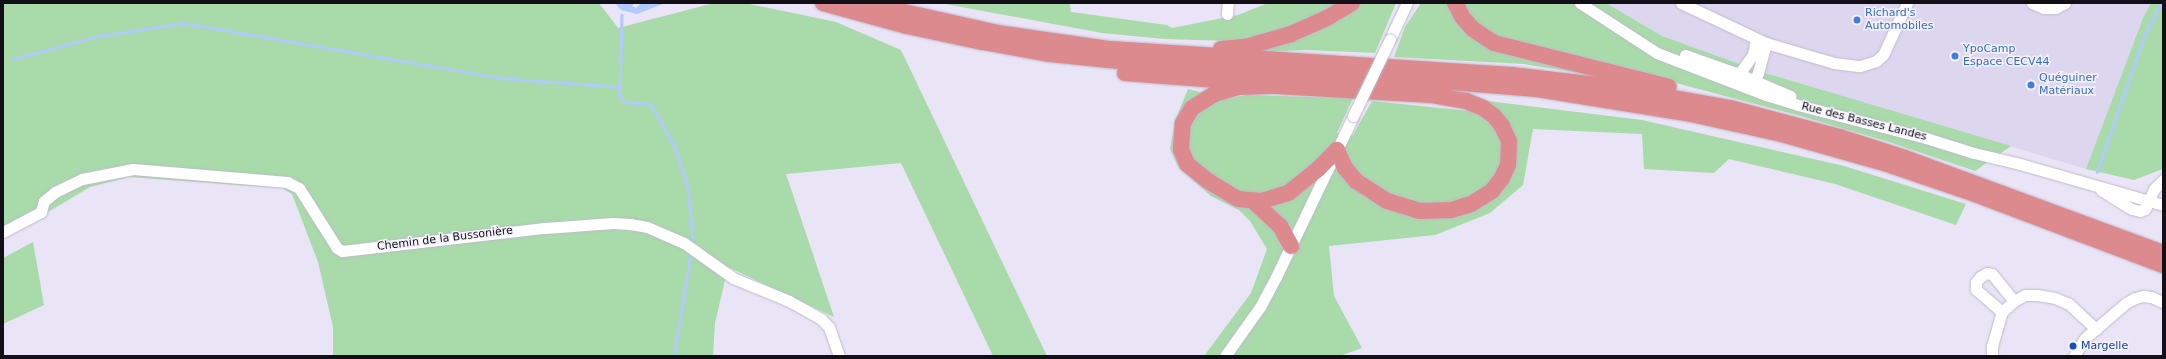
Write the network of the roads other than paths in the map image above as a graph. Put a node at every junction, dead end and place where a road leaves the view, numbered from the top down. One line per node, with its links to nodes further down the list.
1 (822, 3): 14 (highway)
2 (864, 3): 13 (highway)
3 (1352, 3): 13 (highway)
4 (1455, 3): 21 (highway)
5 (1580, 3): 11 (street, Rue des Basses Landes)
6 (1680, 3): 12 (street)
7 (1907, 3): 12 (street)
8 (2032, 3): 9 (street)
9 (2064, 3)
10 (1407, 4): 23 (street, bridge)
11 (1630, 35): 15 (street); 16 (street, Rue des Basses Landes)
12 (1761, 42): 15 (street); 17 (street)
13 (1139, 52): 21 (highway)
14 (1050, 54): 18 (highway); 20 (highway)
15 (1739, 74): 17 (street)
16 (1719, 76): 17 (street); 22 (street, Rue des Basses Landes)
17 (1754, 80): 22 (street)
18 (1276, 86): 19 (highway); 25 (highway)
19 (1341, 89): 20 (highway); 23 (highway)
20 (1567, 93): 31 (highway)
21 (1730, 108): 30 (highway)
22 (1837, 115): 26 (street, Rue des Basses Landes)
23 (1337, 150): 25 (highway); 29 (street)
24 (2163, 180): 26 (street)
25 (1253, 201): 29 (highway)
26 (2149, 201): 27 (street)
27 (2163, 205)
28 (3, 232): 36 (street, Chemin de la Bussonière)
29 (1291, 246): 37 (street)
30 (2163, 253)
31 (2163, 265)
32 (2014, 301): 34 (street); 34 (street); 35 (street)
33 (2163, 302): 35 (street)
34 (2002, 312): 38 (street)
35 (2096, 328): 39 (street)
36 (839, 356)
37 (1225, 356)
38 (1992, 356)
39 (2074, 356)

